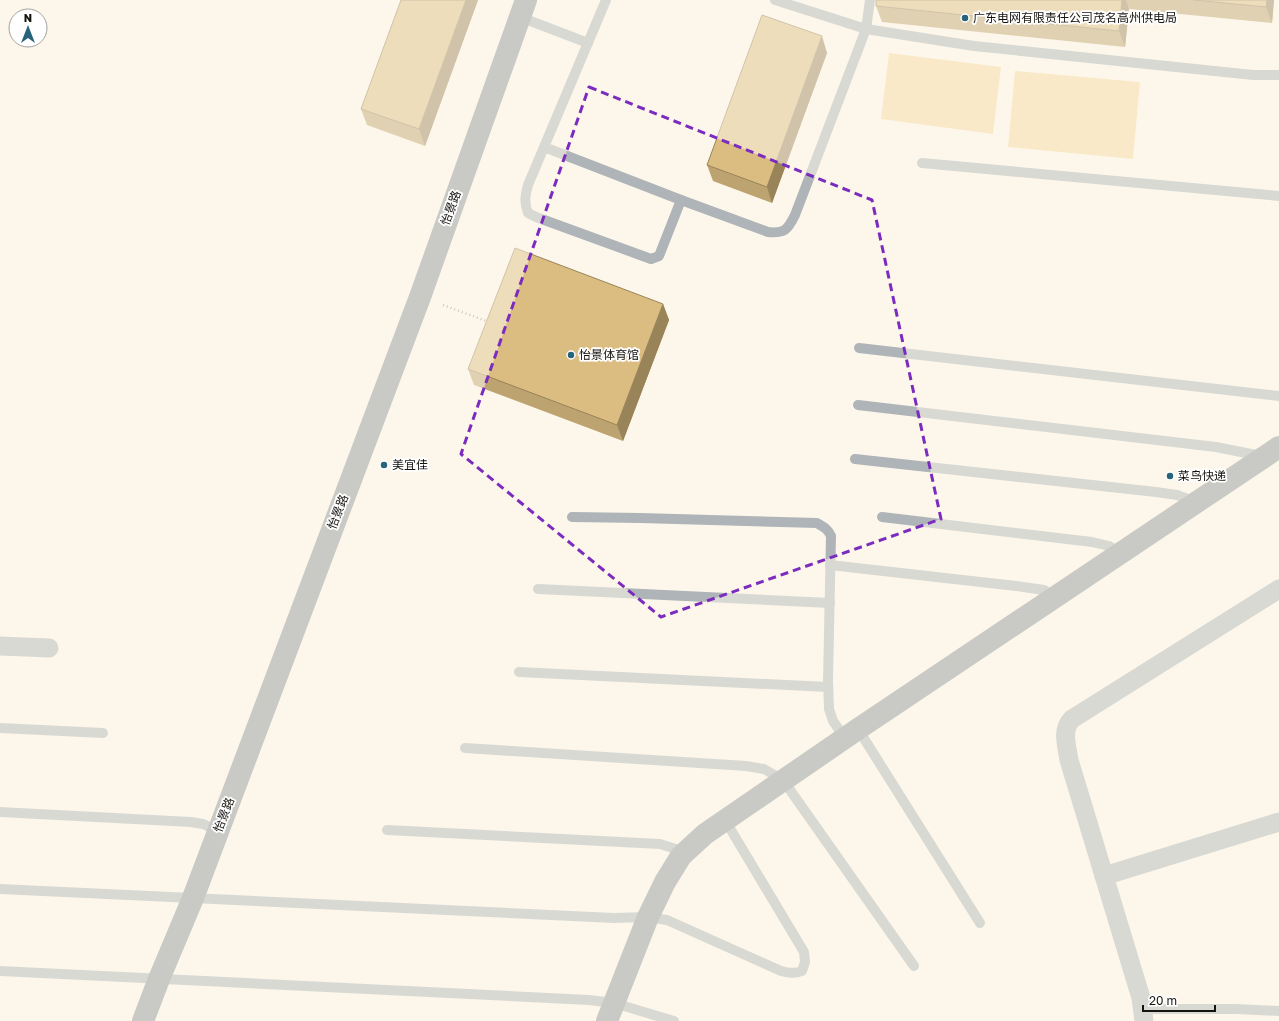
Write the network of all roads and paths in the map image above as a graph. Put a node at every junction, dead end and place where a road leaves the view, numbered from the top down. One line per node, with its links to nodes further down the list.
1 (606, 0): 6 (lane)
2 (775, 0): 5 (lane)
3 (870, 0): 5 (lane)
4 (523, 8): 6 (lane); 12 (street, 怡景路)
5 (866, 29): 7 (lane); 11 (lane)
6 (588, 43): 8 (lane)
7 (1279, 75)
8 (544, 147): 11 (lane); 11 (lane)
9 (922, 163): 10 (lane)
10 (1279, 196)
11 (681, 200)
12 (420, 297): 13 (path); 41 (street, 怡景路)
13 (490, 322)
14 (859, 348): 15 (lane)
15 (1279, 396)
16 (858, 405): 17 (lane)
17 (1271, 452): 19 (street)
18 (856, 459): 19 (lane)
19 (1196, 502): 22 (street)
20 (572, 517): 23 (lane)
21 (882, 517): 22 (lane)
22 (1120, 553): 26 (street)
23 (830, 565): 26 (lane); 27 (lane)
24 (538, 589): 27 (lane)
25 (1279, 589): 43 (street)
26 (1055, 597): 34 (street)
27 (830, 603): 31 (lane)
28 (0, 646): 29 (street)
29 (49, 648)
30 (519, 672): 31 (lane)
31 (828, 686): 34 (lane)
32 (0, 728): 33 (lane)
33 (103, 733)
34 (852, 734): 36 (street); 47 (lane)
35 (466, 748): 36 (lane)
36 (783, 780): 38 (street); 48 (lane)
37 (0, 812): 41 (lane)
38 (725, 820): 42 (street); 46 (lane)
39 (1279, 822): 43 (street)
40 (387, 830): 42 (lane)
41 (218, 831): 45 (street, 怡景路)
42 (685, 852): 46 (street)
43 (1104, 876): 53 (street)
44 (0, 889): 45 (lane)
45 (193, 898): 46 (lane); 50 (street, 怡景路)
46 (648, 916): 52 (street)
47 (980, 922)
48 (914, 966)
49 (0, 972): 50 (lane)
50 (159, 979): 52 (lane); 54 (street, 怡景路)
51 (1279, 1011): 53 (lane)
52 (610, 1012): 55 (lane)
53 (1143, 1015)
54 (143, 1021)
55 (674, 1021)

